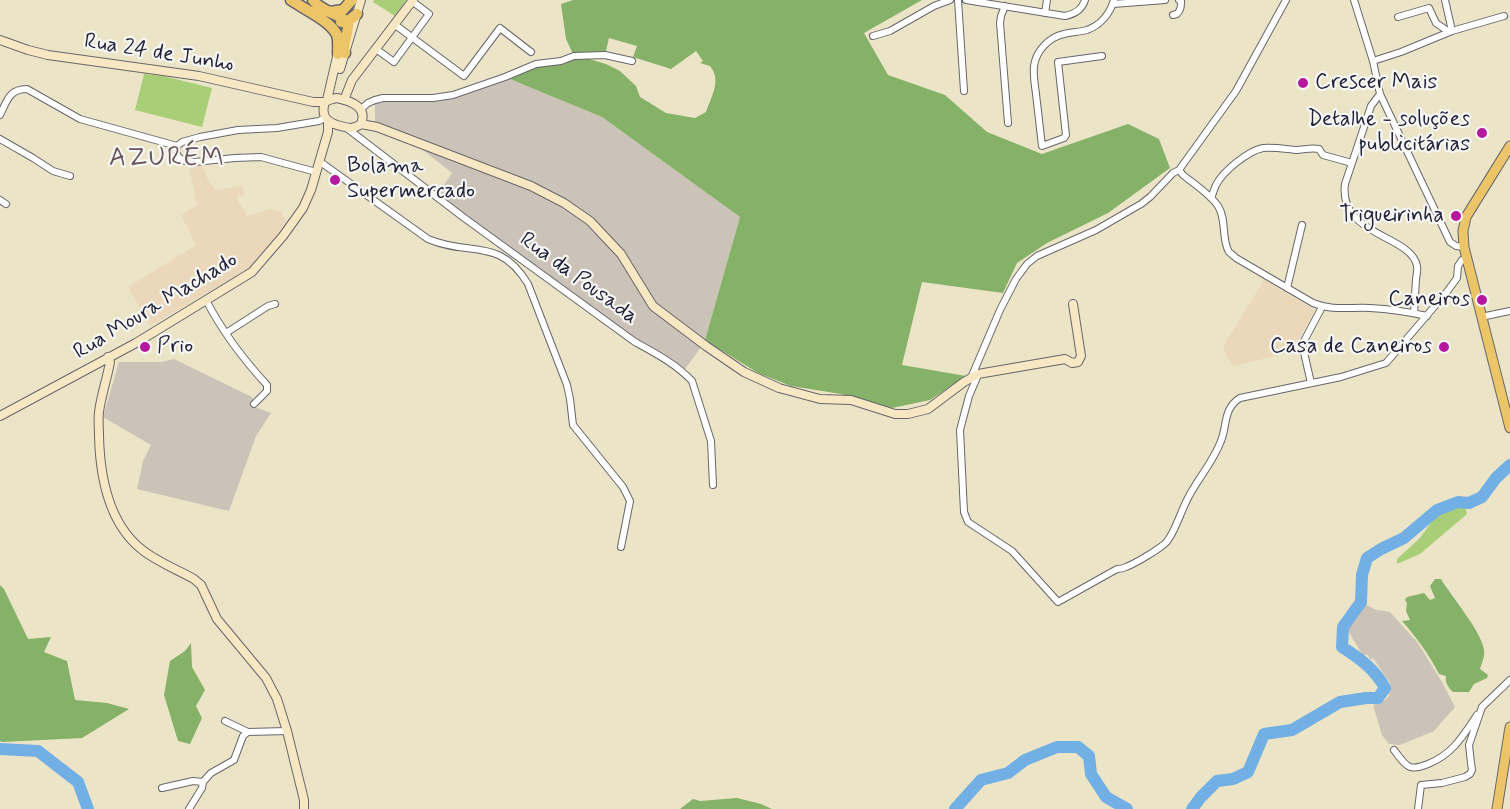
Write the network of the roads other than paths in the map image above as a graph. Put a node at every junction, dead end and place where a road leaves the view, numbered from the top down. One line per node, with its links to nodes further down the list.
1 (291, 0): 23 (highway)
2 (313, 0): 18 (highway)
3 (352, 0): 18 (highway); 25 (street)
4 (361, 0): 20 (street)
5 (950, 0): 28 (street)
6 (958, 0): 37 (street)
7 (966, 0): 17 (street)
8 (1047, 0): 19 (street)
9 (1085, 0): 19 (street)
10 (1164, 0): 16 (street)
11 (1179, 0): 21 (street)
12 (1286, 0): 51 (street)
13 (1354, 0): 36 (street)
14 (1445, 0): 27 (street)
15 (412, 1): 26 (street); 29 (street)
16 (1114, 2): 34 (street)
17 (1005, 6): 19 (street); 42 (street)
18 (329, 12): 25 (highway)
19 (1045, 13)
20 (357, 14): 25 (highway); 33 (street)
21 (1173, 15)
22 (1504, 16): 27 (street)
23 (317, 17): 25 (highway); 33 (highway)
24 (1398, 17): 27 (street)
25 (347, 22): 33 (highway)
26 (394, 24): 29 (street); 31 (street)
27 (1450, 31): 36 (street)
28 (873, 36)
29 (412, 38): 31 (street); 32 (street)
30 (0, 40): 39 (street, Rua 24 de Junho)
31 (376, 49): 39 (street)
32 (531, 52)
33 (341, 53): 39 (street)
34 (1102, 56)
35 (632, 61): 41 (street)
36 (1373, 61): 38 (street)
37 (963, 91)
38 (1380, 94): 50 (street); 56 (street)
39 (330, 107): 41 (street); 43 (street); 44 (street, Rua Moura Machado); 47 (street)
40 (0, 115): 47 (street)
41 (361, 120): 43 (street); 46 (street); 69 (street)
42 (1008, 123)
43 (345, 128): 44 (street); 46 (street, Rua da Pousada)
44 (328, 132): 49 (street, Rua Moura Machado)
45 (0, 139): 53 (street)
46 (360, 139): 74 (street, Rua da Pousada)
47 (177, 146): 52 (street)
48 (1510, 146): 56 (main road)
49 (319, 161): 52 (street, Rua Moura Machado); 75 (street)
50 (1352, 163): 54 (street); 64 (street)
51 (1179, 170): 54 (street); 69 (street)
52 (316, 172): 59 (street, Rua Moura Machado)
53 (69, 176)
54 (1211, 198): 58 (street)
55 (1302, 225): 58 (street)
56 (1464, 246): 57 (main road)
57 (1467, 259): 65 (street); 66 (main road)
58 (1287, 288): 62 (street)
59 (206, 300): 67 (street); 68 (street, Rua Moura Machado)
60 (275, 304): 67 (street)
61 (1073, 304): 69 (street)
62 (1322, 307): 64 (street); 70 (street)
63 (1510, 311): 66 (street)
64 (1414, 313): 65 (street)
65 (1427, 316): 70 (street)
66 (1481, 317): 73 (main road)
67 (226, 333): 71 (street)
68 (108, 357): 72 (street, Rua Moura Machado); 80 (street)
69 (974, 377): 70 (street)
70 (1311, 383)
71 (254, 404)
72 (0, 416)
73 (1510, 428)
74 (713, 485)
75 (621, 548)
76 (1510, 680): 77 (street)
77 (1482, 707): 83 (street); 88 (street)
78 (225, 721): 81 (street)
79 (1510, 727): 82 (main road)
80 (287, 731): 81 (street); 87 (street)
81 (248, 732): 84 (street)
82 (1509, 738): 89 (main road)
83 (1394, 750)
84 (203, 782): 85 (street); 86 (street)
85 (162, 788)
86 (189, 809)
87 (304, 809)
88 (1418, 809)
89 (1497, 809)

